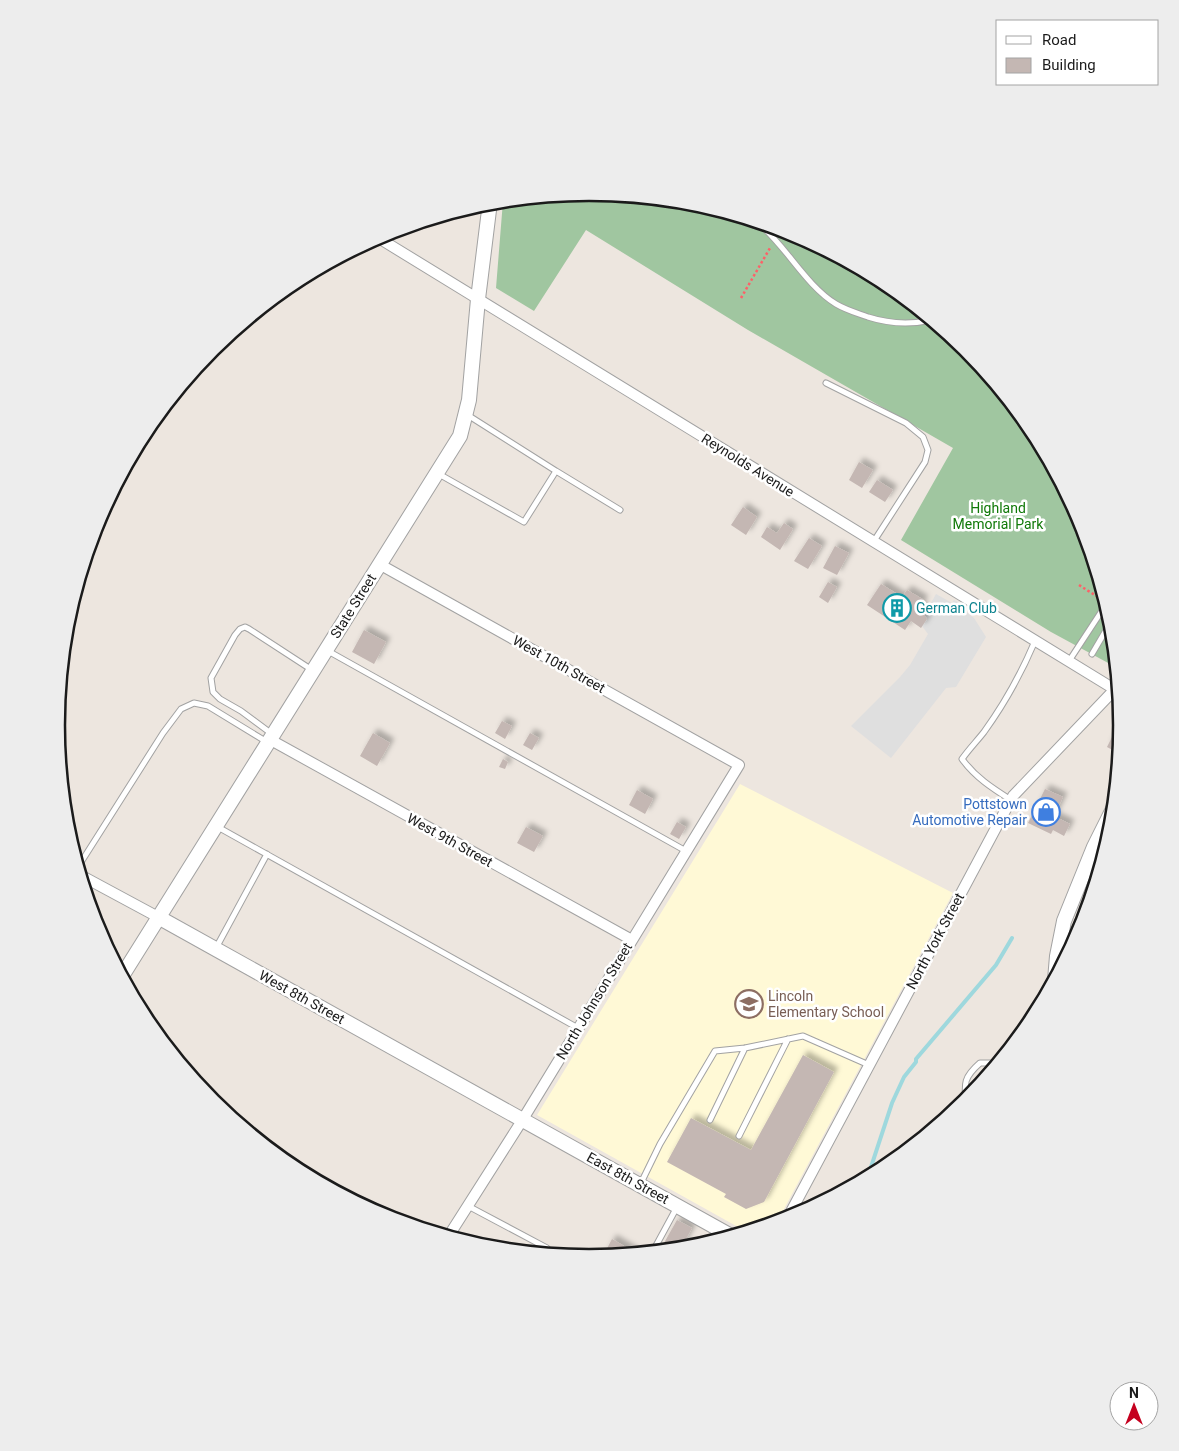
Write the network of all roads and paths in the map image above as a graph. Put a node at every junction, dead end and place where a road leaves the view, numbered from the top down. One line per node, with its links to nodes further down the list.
1 (489, 211): 6 (street, State Street)
2 (767, 232): 3 (lane)
3 (775, 241): 5 (path); 7 (lane)
4 (386, 242): 6 (street, Reynolds Avenue)
5 (740, 298)
6 (478, 299): 9 (street, State Street); 13 (street, Reynolds Avenue)
7 (923, 321)
8 (826, 383): 13 (lane)
9 (466, 414): 10 (lane); 11 (street, State Street)
10 (556, 471): 11 (lane); 12 (lane)
11 (437, 472): 14 (street, State Street)
12 (620, 510)
13 (874, 542): 19 (street, Reynolds Avenue)
14 (379, 564): 20 (street, State Street); 27 (street, West 10th Street)
15 (1079, 585): 16 (path)
16 (1098, 597)
17 (1101, 612): 22 (lane)
18 (1105, 631): 21 (lane)
19 (1036, 641): 22 (street, Reynolds Avenue); 28 (lane)
20 (325, 650): 23 (street, State Street); 30 (lane)
21 (1092, 654)
22 (1069, 662): 24 (street, Reynolds Avenue)
23 (312, 671): 26 (street, State Street); 26 (lane)
24 (1113, 686)
25 (1113, 694): 28 (street, North York Street)
26 (270, 739): 29 (street, State Street); 33 (lane); 36 (street, West 9th Street)
27 (739, 765): 30 (street, North Johnson Street)
28 (1011, 800): 44 (street, North York Street)
29 (215, 825): 31 (lane); 35 (street, State Street)
30 (686, 851): 36 (street, North Johnson Street)
31 (267, 854): 37 (lane); 40 (lane)
32 (1097, 857): 38 (street)
33 (83, 860)
34 (89, 880): 35 (street, West 8th Street)
35 (158, 917): 37 (street, West 8th Street); 39 (street, State Street)
36 (632, 940): 40 (street, North Johnson Street)
37 (215, 949): 46 (street, West 8th Street)
38 (1056, 964)
39 (126, 970)
40 (578, 1028): 46 (street, North Johnson Street)
41 (788, 1039): 42 (lane); 44 (lane); 48 (lane)
42 (745, 1048): 47 (lane); 49 (lane)
43 (990, 1063): 45 (lane)
44 (869, 1065): 52 (street, North York Street)
45 (965, 1091)
46 (523, 1119): 49 (street, East 8th Street); 50 (street, North Johnson Street)
47 (710, 1120)
48 (739, 1136)
49 (640, 1185): 51 (street, East 8th Street)
50 (468, 1206): 53 (street, North Johnson Street); 56 (lane)
51 (678, 1206): 54 (street, East 8th Street); 55 (lane)
52 (792, 1209)
53 (452, 1231)
54 (724, 1232)
55 (656, 1246)
56 (547, 1248)

